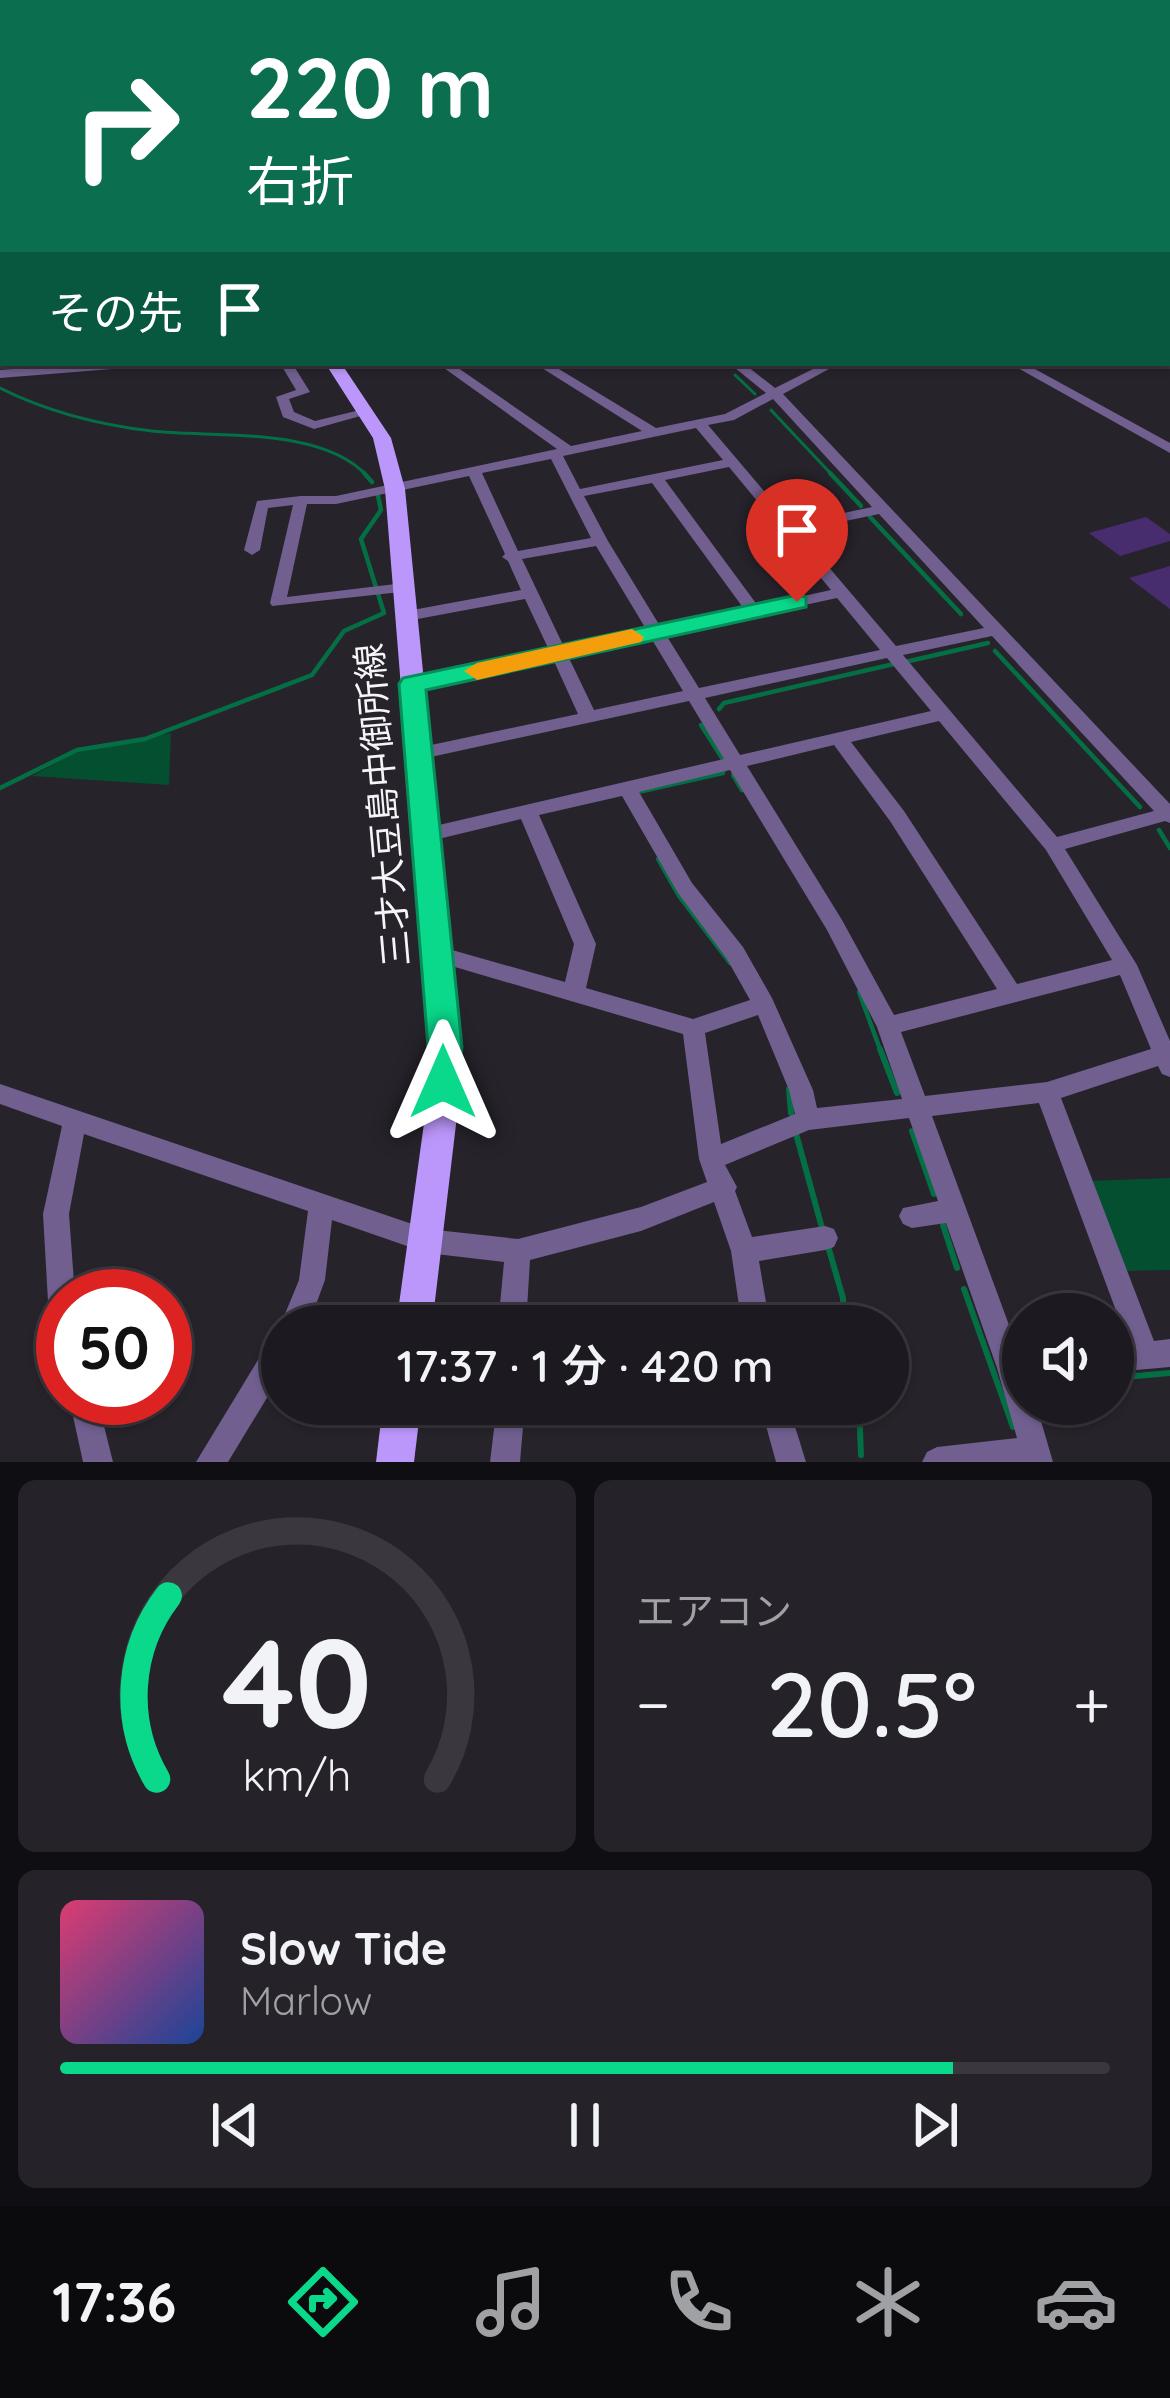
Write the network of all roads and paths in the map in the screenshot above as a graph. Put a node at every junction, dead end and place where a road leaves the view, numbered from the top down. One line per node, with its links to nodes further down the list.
1 (64, 366): 9 (street)
2 (288, 366): 11 (street)
3 (335, 366): 11 (main road, 三才大豆島中御所線)
4 (447, 366): 15 (street)
5 (544, 366): 13 (street)
6 (739, 366): 10 (street)
7 (828, 366): 10 (street)
8 (1020, 366): 14 (street)
9 (0, 374)
10 (775, 394): 12 (street); 22 (street)
11 (364, 413): 19 (main road, 三才大豆島中御所線)
12 (700, 424): 13 (street); 16 (street)
13 (654, 433): 15 (street)
14 (1170, 448)
15 (562, 452): 17 (street); 20 (street)
16 (733, 462): 18 (street); 23 (street)
17 (473, 470): 19 (street); 26 (street)
18 (656, 478): 20 (street); 31 (street)
19 (395, 489): 21 (street); 29 (main road, 三才大豆島中御所線)
20 (575, 494): 24 (street)
21 (302, 500): 25 (street); 30 (street)
22 (883, 509): 23 (street); 33 (street)
23 (789, 529): 27 (street)
24 (600, 541): 26 (street); 34 (street)
25 (252, 550)
26 (510, 557): 28 (street)
27 (840, 593): 31 (street); 36 (street)
28 (528, 594): 29 (street); 35 (street)
29 (390, 597): 30 (street); 37 (main road, 三才大豆島中御所線)
30 (278, 602): 32 (street)
31 (754, 610): 34 (street)
32 (292, 616)
33 (996, 630): 36 (street); 46 (street)
34 (657, 632): 35 (street); 38 (street)
35 (560, 652): 37 (street); 40 (street)
36 (892, 654): 38 (street); 39 (street)
37 (412, 684): 42 (main road, 三才大豆島中御所線)
38 (697, 696): 40 (street); 43 (street)
39 (944, 714): 41 (street); 48 (street)
40 (589, 718): 42 (street)
41 (840, 740): 43 (street); 52 (street)
42 (417, 754): 47 (main road, 三才大豆島中御所線)
43 (736, 763): 44 (street); 54 (street)
44 (627, 788): 45 (street); 53 (street)
45 (528, 812): 47 (street); 51 (street)
46 (1169, 815): 48 (street)
47 (426, 836): 49 (main road, 三才大豆島中御所線)
48 (1052, 844): 50 (street)
49 (438, 954): 51 (street); 68 (main road, 三才大豆島中御所線)
50 (1126, 965): 52 (street); 56 (street)
51 (574, 992): 55 (street)
52 (1010, 992): 54 (street)
53 (764, 1004): 55 (street); 61 (street)
54 (888, 1026): 59 (street)
55 (694, 1028): 62 (street)
56 (1168, 1058): 57 (street)
57 (1047, 1092): 59 (street); 77 (street)
58 (0, 1094): 60 (street)
59 (917, 1105): 61 (street); 65 (street)
60 (75, 1119): 64 (street); 71 (street)
61 (808, 1120): 62 (street)
62 (711, 1159): 63 (street)
63 (724, 1187): 69 (street); 70 (street)
64 (321, 1205): 68 (street); 72 (street)
65 (956, 1210): 66 (street); 76 (street)
66 (912, 1216)
67 (825, 1238): 70 (street)
68 (427, 1241): 69 (street); 73 (main road, 三才大豆島中御所線)
69 (518, 1251): 74 (street)
70 (744, 1251): 75 (street)
71 (60, 1269)
72 (302, 1305)
73 (417, 1305)
74 (514, 1305)
75 (753, 1305)
76 (1002, 1328)
77 (1158, 1354)
78 (261, 1381): 86 (street)
79 (89, 1425): 85 (street)
80 (399, 1425): 87 (main road)
81 (509, 1425): 88 (street)
82 (780, 1425): 89 (street)
83 (1029, 1425): 84 (street)
84 (1036, 1456): 90 (street)
85 (98, 1462)
86 (211, 1462)
87 (395, 1462)
88 (505, 1462)
89 (790, 1462)
90 (938, 1462)

